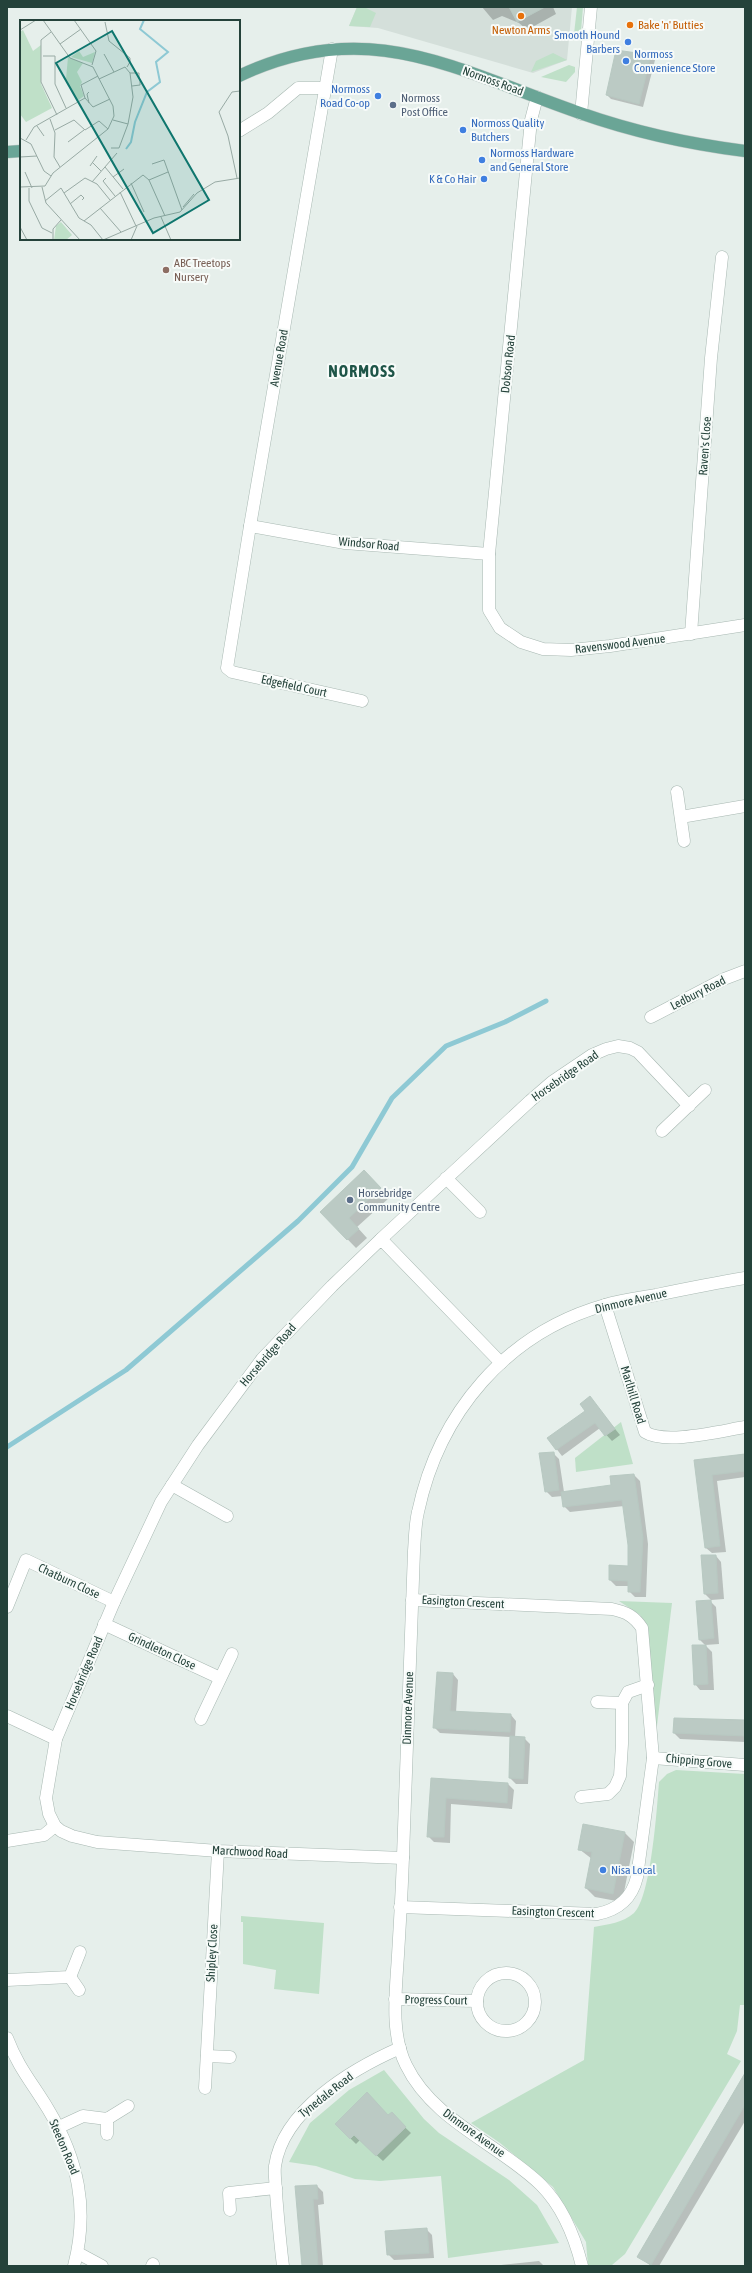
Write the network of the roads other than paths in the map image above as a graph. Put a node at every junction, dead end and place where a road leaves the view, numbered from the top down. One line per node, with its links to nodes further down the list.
1 (591, 7): 6 (street)
2 (332, 49): 3 (main road, Normoss Road); 4 (street, Avenue Road); 5 (main road, Normoss Road)
3 (240, 76)
4 (325, 88): 7 (street); 12 (street, Avenue Road)
5 (537, 97): 6 (main road, Normoss Road); 13 (street, Dobson Road)
6 (581, 114): 9 (main road, Normoss Road)
7 (240, 130)
8 (20, 151): 10 (main road)
9 (745, 151)
10 (7, 152)
11 (722, 257): 16 (street, Raven's Close)
12 (250, 526): 13 (street, Windsor Road); 17 (street, Avenue Road)
13 (489, 554): 15 (street, Dobson Road)
14 (745, 625): 16 (street, Ravenswood Avenue)
15 (500, 628): 16 (street, Ravenswood Avenue)
16 (691, 634)
17 (227, 668): 18 (street, Edgefield Court)
18 (362, 701)
19 (677, 792): 21 (street)
20 (745, 806): 21 (street)
21 (681, 817): 22 (street)
22 (684, 841)
23 (745, 971): 24 (street, Ledbury Road)
24 (651, 1017)
25 (705, 1090): 26 (street)
26 (688, 1106): 27 (street); 28 (street, Horsebridge Road)
27 (662, 1131)
28 (446, 1178): 29 (street); 30 (street, Horsebridge Road)
29 (480, 1212)
30 (381, 1239): 33 (street); 35 (street, Horsebridge Road)
31 (745, 1278): 32 (street, Dinmore Avenue)
32 (606, 1304): 33 (street, Dinmore Avenue); 34 (street, Marlhill Road)
33 (501, 1363): 37 (street, Dinmore Avenue)
34 (745, 1427)
35 (172, 1485): 36 (street); 38 (street, Horsebridge Road)
36 (227, 1516)
37 (412, 1600): 43 (street, Easington Crescent); 55 (street, Dinmore Avenue)
38 (114, 1602): 39 (street, Chatburn Close); 40 (street, Horsebridge Road)
39 (7, 1607)
40 (104, 1624): 42 (street, Grindleton Close); 48 (street, Horsebridge Road)
41 (232, 1654): 42 (street)
42 (220, 1678): 47 (street)
43 (648, 1685): 45 (street); 49 (street, Easington Crescent)
44 (597, 1702): 45 (street)
45 (622, 1703): 51 (street)
46 (7, 1716): 48 (street)
47 (201, 1719)
48 (56, 1739): 52 (street, Horsebridge Road)
49 (653, 1758): 50 (street, Chipping Grove); 56 (street, Easington Crescent)
50 (745, 1765)
51 (581, 1797)
52 (55, 1826): 53 (street); 54 (street, Marchwood Road)
53 (7, 1841)
54 (218, 1850): 55 (street, Marchwood Road); 65 (street, Shipley Close)
55 (403, 1858): 56 (street, Dinmore Avenue)
56 (400, 1907): 61 (street, Dinmore Avenue)
57 (80, 1952): 58 (street)
58 (70, 1977): 59 (street); 60 (street)
59 (7, 1980)
60 (79, 1990)
61 (395, 1999): 62 (street, Progress Court); 64 (street, Dinmore Avenue)
62 (477, 2001): 62 (street, Progress Court)
63 (7, 2038): 70 (street, Steeton Road)
64 (400, 2048): 72 (street, Tynedale Road); 78 (street, Dinmore Avenue)
65 (207, 2056): 66 (street); 67 (street, Shipley Close)
66 (230, 2057)
67 (205, 2088)
68 (128, 2106): 69 (street)
69 (107, 2119): 70 (street); 71 (street)
70 (57, 2128): 74 (street, Steeton Road)
71 (107, 2134)
72 (276, 2188): 73 (street); 77 (street, Tynedale Road)
73 (230, 2210)
74 (78, 2253): 75 (street, Steeton Road); 76 (street)
75 (74, 2266)
76 (102, 2266)
77 (283, 2266)
78 (582, 2266)

